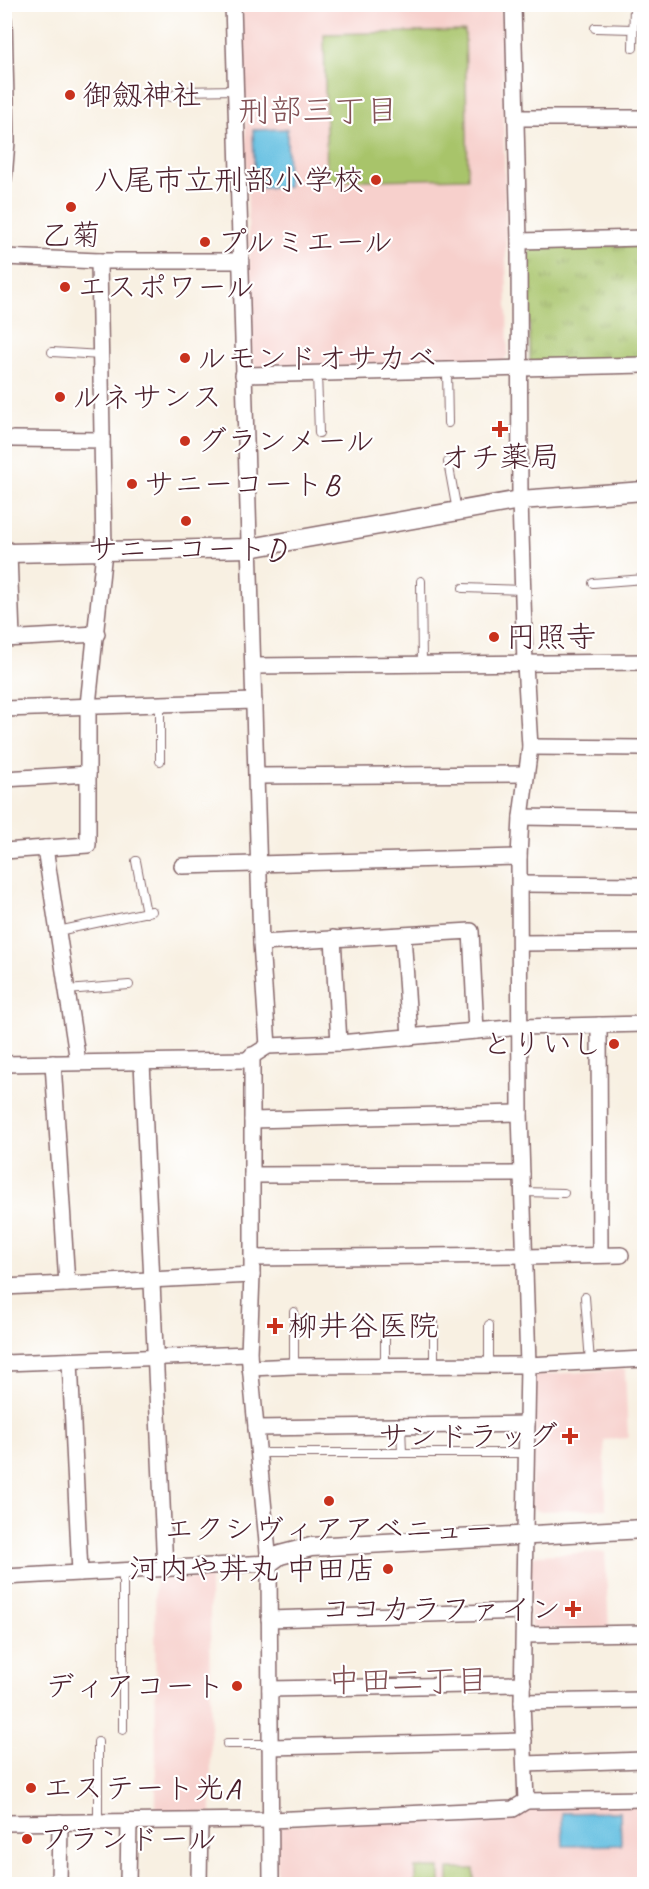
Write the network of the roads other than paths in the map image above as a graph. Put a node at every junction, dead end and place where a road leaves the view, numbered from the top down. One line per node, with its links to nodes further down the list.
1 (233, 4): 8 (street)
2 (513, 4): 10 (street)
3 (634, 4): 6 (lane)
4 (4, 20): 12 (street)
5 (596, 28): 6 (lane)
6 (633, 29): 7 (lane)
7 (633, 48)
8 (236, 90): 9 (lane); 18 (street)
9 (171, 97)
10 (516, 118): 11 (street); 15 (street)
11 (645, 118)
12 (6, 141): 13 (street)
13 (4, 179)
14 (645, 238): 15 (street)
15 (519, 241): 22 (street)
16 (4, 257): 17 (street)
17 (99, 261): 18 (street); 20 (street)
18 (240, 261): 25 (street)
19 (52, 352): 20 (lane)
20 (101, 354): 29 (street)
21 (645, 365): 22 (street)
22 (518, 369): 23 (street); 32 (street)
23 (447, 370): 24 (street); 26 (lane)
24 (318, 373): 25 (street); 27 (lane)
25 (243, 375): 34 (street)
26 (448, 423)
27 (319, 433)
28 (13, 439): 29 (street)
29 (102, 440): 35 (street)
30 (448, 462): 33 (lane)
31 (645, 491): 32 (street)
32 (520, 500): 33 (street); 41 (street)
33 (457, 511): 34 (street)
34 (250, 548): 35 (street); 47 (street)
35 (104, 550): 36 (street); 42 (street)
36 (7, 551): 43 (street)
37 (645, 579): 39 (lane)
38 (421, 581): 45 (lane)
39 (593, 583)
40 (463, 588): 41 (lane)
41 (523, 590): 46 (street)
42 (97, 634): 43 (street); 50 (street)
43 (8, 639)
44 (645, 662): 46 (street)
45 (422, 664): 46 (street); 47 (street)
46 (525, 664): 52 (street)
47 (254, 666): 48 (street)
48 (254, 701): 49 (street); 57 (street)
49 (160, 703): 50 (street); 54 (lane)
50 (88, 705): 51 (street); 55 (street)
51 (4, 709)
52 (530, 747): 53 (street); 56 (street)
53 (645, 748)
54 (160, 761)
55 (88, 774): 58 (street); 61 (street)
56 (525, 774): 57 (street); 59 (street)
57 (257, 776): 65 (street)
58 (4, 778)
59 (521, 817): 60 (street); 63 (street)
60 (645, 819)
61 (45, 848): 62 (street); 69 (street)
62 (4, 851)
63 (519, 857): 65 (street); 67 (street)
64 (136, 861): 69 (lane)
65 (259, 862): 66 (street); 73 (street)
66 (182, 866)
67 (520, 884): 68 (street); 74 (street)
68 (645, 885)
69 (58, 931): 76 (street)
70 (403, 935): 71 (street); 80 (street); 81 (street)
71 (333, 938): 73 (street); 82 (street)
72 (645, 942): 74 (street)
73 (261, 943): 83 (street)
74 (520, 943): 79 (street)
75 (129, 985): 76 (lane)
76 (67, 990): 85 (street)
77 (645, 1024): 78 (street)
78 (599, 1025): 79 (street); 97 (street)
79 (521, 1027): 80 (street); 89 (street)
80 (476, 1031): 81 (street)
81 (410, 1037): 82 (street)
82 (339, 1043): 83 (street)
83 (268, 1046): 84 (street)
84 (252, 1055): 86 (street); 90 (street)
85 (78, 1062): 86 (street); 87 (street)
86 (142, 1062): 100 (street)
87 (53, 1063): 88 (street); 101 (street)
88 (4, 1064)
89 (520, 1113): 90 (street); 91 (street)
90 (252, 1120): 92 (street)
91 (522, 1174): 92 (street); 93 (street)
92 (252, 1175): 98 (street)
93 (523, 1192): 94 (lane); 96 (street)
94 (564, 1193)
95 (621, 1255): 97 (street)
96 (525, 1256): 97 (street); 98 (street); 116 (street)
97 (600, 1256)
98 (252, 1258): 99 (street)
99 (252, 1275): 100 (street); 111 (street)
100 (153, 1280): 101 (street); 108 (street)
101 (68, 1284): 102 (street)
102 (4, 1287)
103 (585, 1297): 113 (lane)
104 (294, 1312): 117 (lane)
105 (434, 1323): 114 (lane)
106 (489, 1324): 115 (lane)
107 (385, 1326): 118 (lane)
108 (156, 1359): 110 (street); 111 (street); 128 (street)
109 (645, 1359): 113 (street)
110 (70, 1361): 112 (street); 130 (street)
111 (249, 1361): 117 (street); 121 (street)
112 (4, 1362)
113 (590, 1362): 116 (street)
114 (434, 1365): 115 (street); 118 (street)
115 (489, 1365): 116 (street)
116 (528, 1365): 119 (street)
117 (294, 1366): 118 (street)
118 (385, 1366)
119 (527, 1424): 120 (street); 124 (street)
120 (401, 1426): 121 (street); 123 (lane)
121 (256, 1428): 122 (street)
122 (259, 1453): 123 (lane); 127 (street)
123 (402, 1453): 124 (lane)
124 (527, 1453): 126 (street)
125 (645, 1529): 126 (street)
126 (526, 1534): 127 (street); 132 (street)
127 (269, 1563): 128 (street); 133 (street)
128 (165, 1569): 129 (street)
129 (123, 1571): 130 (street); 140 (lane)
130 (80, 1573): 131 (street)
131 (4, 1577)
132 (524, 1611): 133 (street); 135 (street)
133 (269, 1619): 137 (street)
134 (645, 1633): 135 (street)
135 (524, 1635): 136 (street)
136 (523, 1684): 137 (street); 139 (street)
137 (270, 1689): 144 (street)
138 (645, 1700): 139 (street)
139 (522, 1702): 141 (street)
140 (123, 1730)
141 (524, 1741): 144 (street); 146 (street)
142 (98, 1742): 152 (lane)
143 (227, 1744): 144 (lane)
144 (270, 1745): 149 (street)
145 (645, 1760): 146 (street)
146 (525, 1764): 148 (street)
147 (645, 1799): 148 (street)
148 (526, 1801): 149 (street)
149 (271, 1820): 150 (street); 158 (street)
150 (200, 1821): 153 (street); 157 (street)
151 (60, 1822): 152 (street); 154 (street); 155 (street)
152 (98, 1822): 153 (street)
153 (129, 1822): 156 (street)
154 (4, 1823)
155 (58, 1884)
156 (128, 1884)
157 (199, 1884)
158 (271, 1884)

